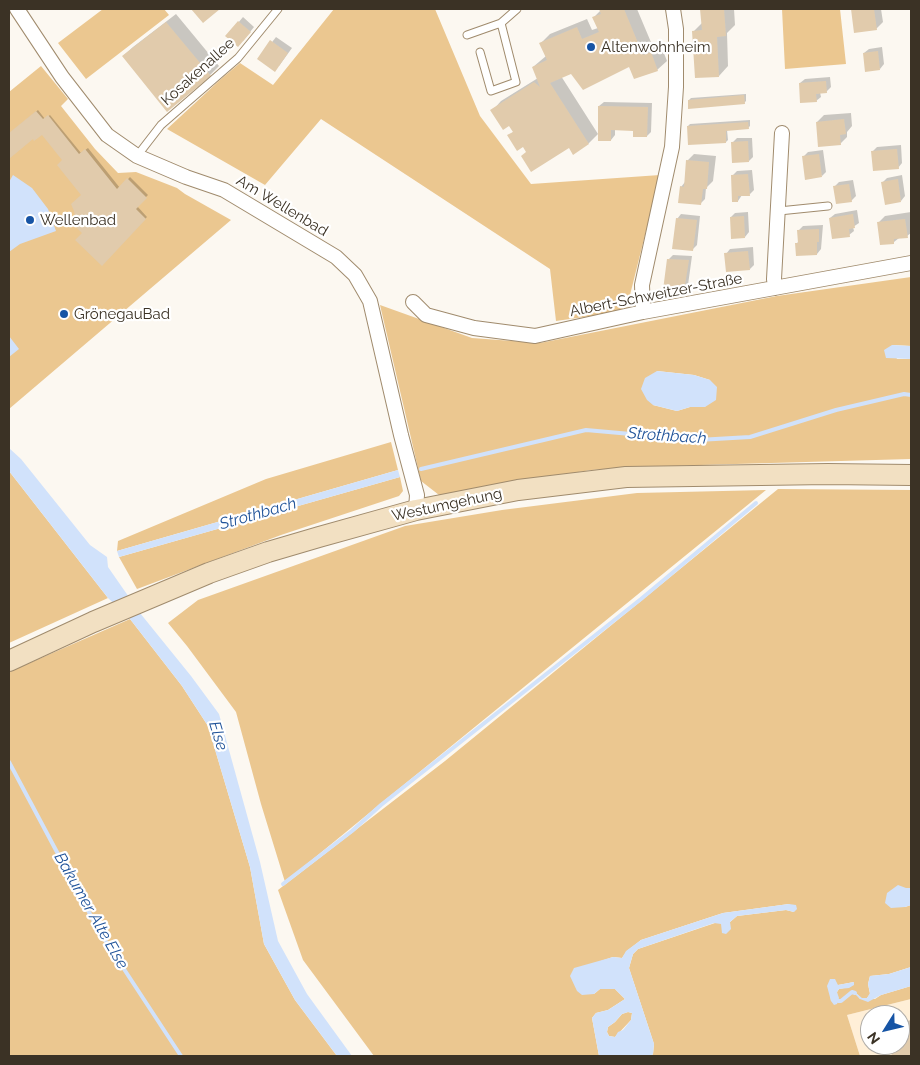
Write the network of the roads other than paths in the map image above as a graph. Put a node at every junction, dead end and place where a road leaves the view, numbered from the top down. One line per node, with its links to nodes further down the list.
1 (17, 9): 9 (street, Am Wellenbad)
2 (278, 9): 9 (lane, Kosakenallee)
3 (517, 9): 5 (lane)
4 (673, 9): 15 (street)
5 (501, 22): 6 (lane); 7 (lane)
6 (467, 35)
7 (480, 52)
8 (782, 133): 11 (street)
9 (137, 156): 17 (street, Am Wellenbad)
10 (828, 206): 11 (lane)
11 (779, 211): 13 (street)
12 (911, 263): 13 (street, Albert-Schweitzer-Straße)
13 (775, 288): 15 (street, Albert-Schweitzer-Straße)
14 (413, 302): 15 (street, Albert-Schweitzer-Straße)
15 (644, 312)
16 (911, 475): 17 (main road, Westumgehung)
17 (416, 510): 18 (main road, Westumgehung)
18 (9, 661)

